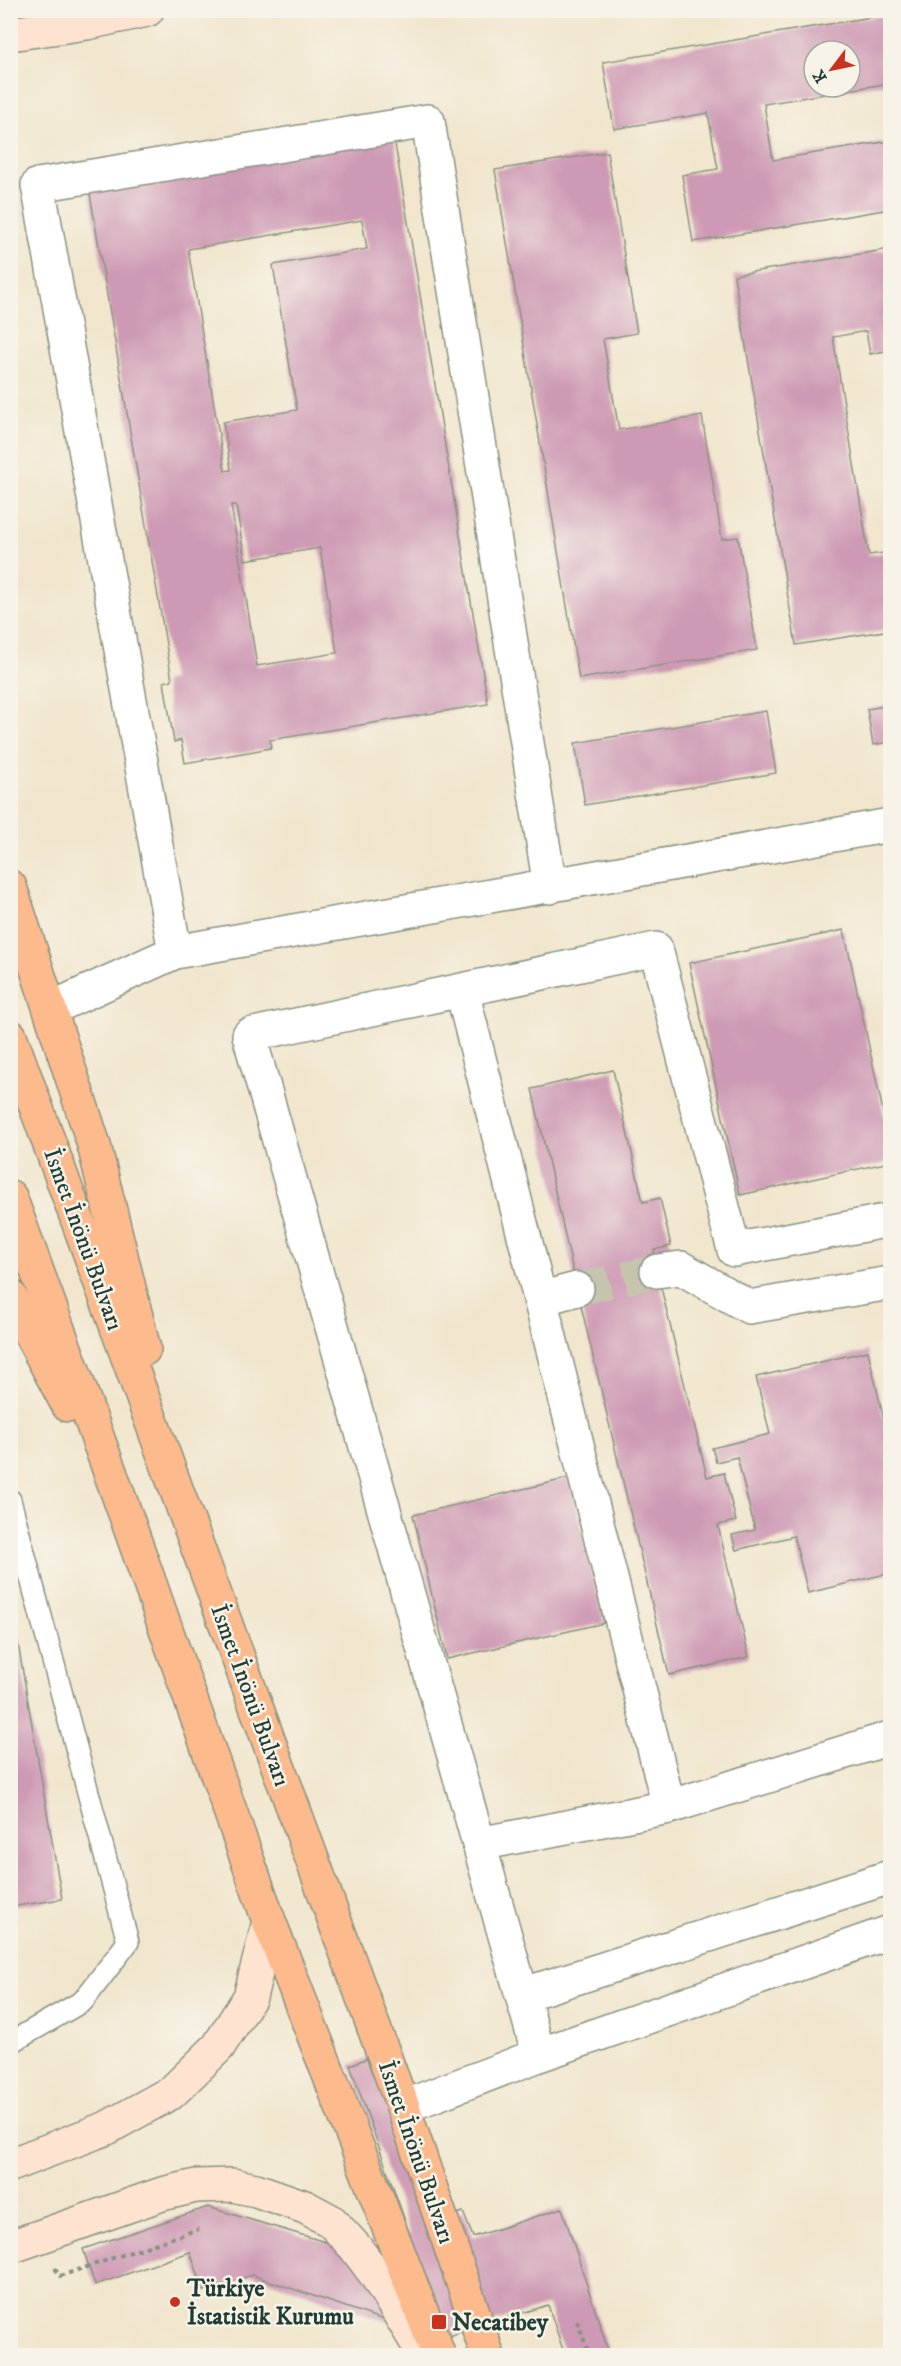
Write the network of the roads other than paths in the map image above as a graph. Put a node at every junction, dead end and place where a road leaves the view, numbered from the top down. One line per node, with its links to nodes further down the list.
1 (147, 10): 2 (main road)
2 (10, 34)
3 (891, 825): 5 (street)
4 (10, 887): 8 (main road)
5 (550, 887): 6 (street); 6 (street)
6 (176, 952): 8 (street)
7 (462, 991): 11 (street); 16 (street); 22 (street)
8 (50, 1009): 18 (main road)
9 (10, 1036): 18 (main road, İsmet İnönü Bulvarı)
10 (10, 1197): 19 (main road, İsmet İnönü Bulvarı)
11 (891, 1220)
12 (657, 1271): 13 (street)
13 (891, 1283)
14 (578, 1289): 16 (street)
15 (10, 1296): 19 (main road)
16 (540, 1299): 21 (street)
17 (10, 1500): 27 (lane)
18 (179, 1500): 29 (main road, İsmet İnönü Bulvarı)
19 (126, 1516): 24 (main road, İsmet İnönü Bulvarı)
20 (891, 1738): 21 (street)
21 (669, 1807): 22 (street)
22 (479, 1844): 26 (street)
23 (891, 1877): 26 (street)
24 (268, 1922): 30 (main road); 33 (main road, İsmet İnönü Bulvarı)
25 (891, 1932): 28 (street)
26 (522, 1995): 28 (street)
27 (10, 2043)
28 (539, 2055): 29 (street)
29 (402, 2107): 34 (main road, İsmet İnönü Bulvarı)
30 (10, 2165)
31 (10, 2247): 32 (main road)
32 (425, 2355)
33 (439, 2355)
34 (488, 2355)

